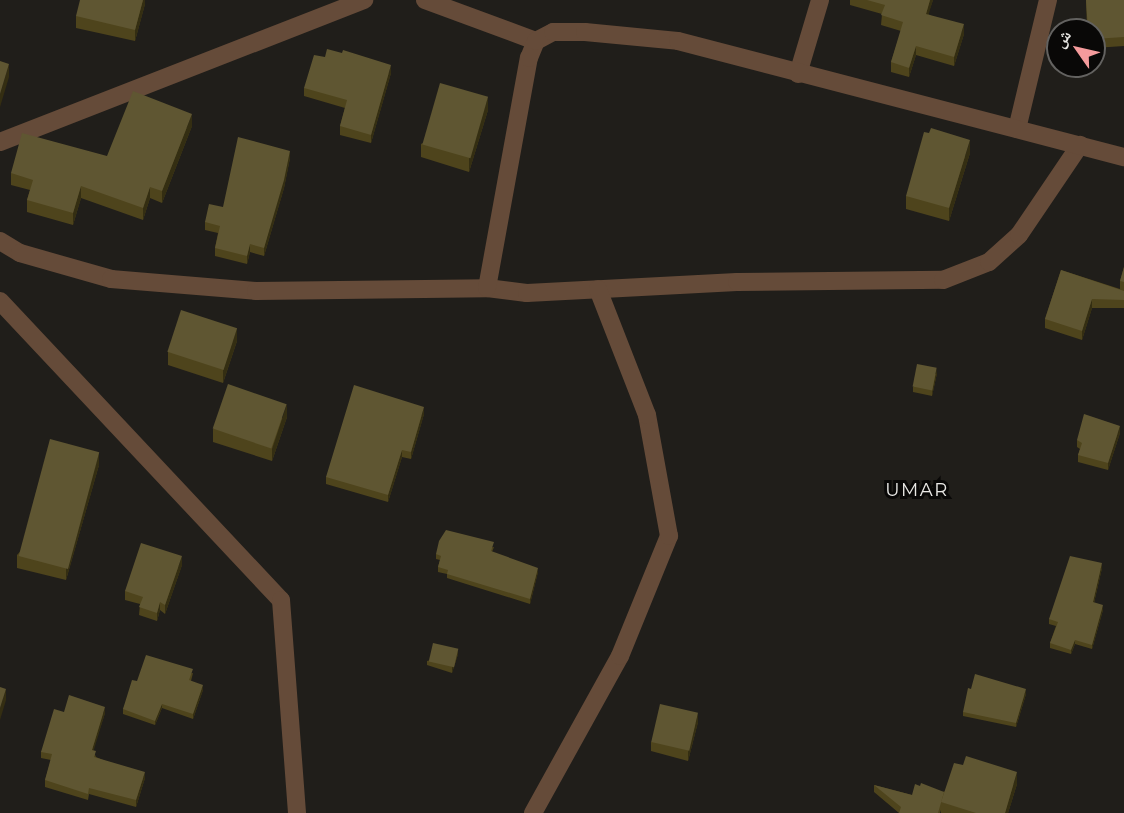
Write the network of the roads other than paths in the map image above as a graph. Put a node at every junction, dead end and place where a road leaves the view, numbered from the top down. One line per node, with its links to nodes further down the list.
1 (364, 0): 8 (street)
2 (425, 0): 5 (street)
3 (820, 0): 6 (street)
4 (1048, 0): 7 (street)
5 (536, 41): 6 (street); 12 (street)
6 (798, 74): 7 (street)
7 (1017, 129): 9 (street)
8 (0, 142)
9 (1080, 146): 10 (street); 13 (street)
10 (1124, 157)
11 (0, 241): 12 (street)
12 (487, 288): 13 (street)
13 (598, 289): 16 (street)
14 (0, 301): 15 (street)
15 (297, 813)
16 (533, 813)

